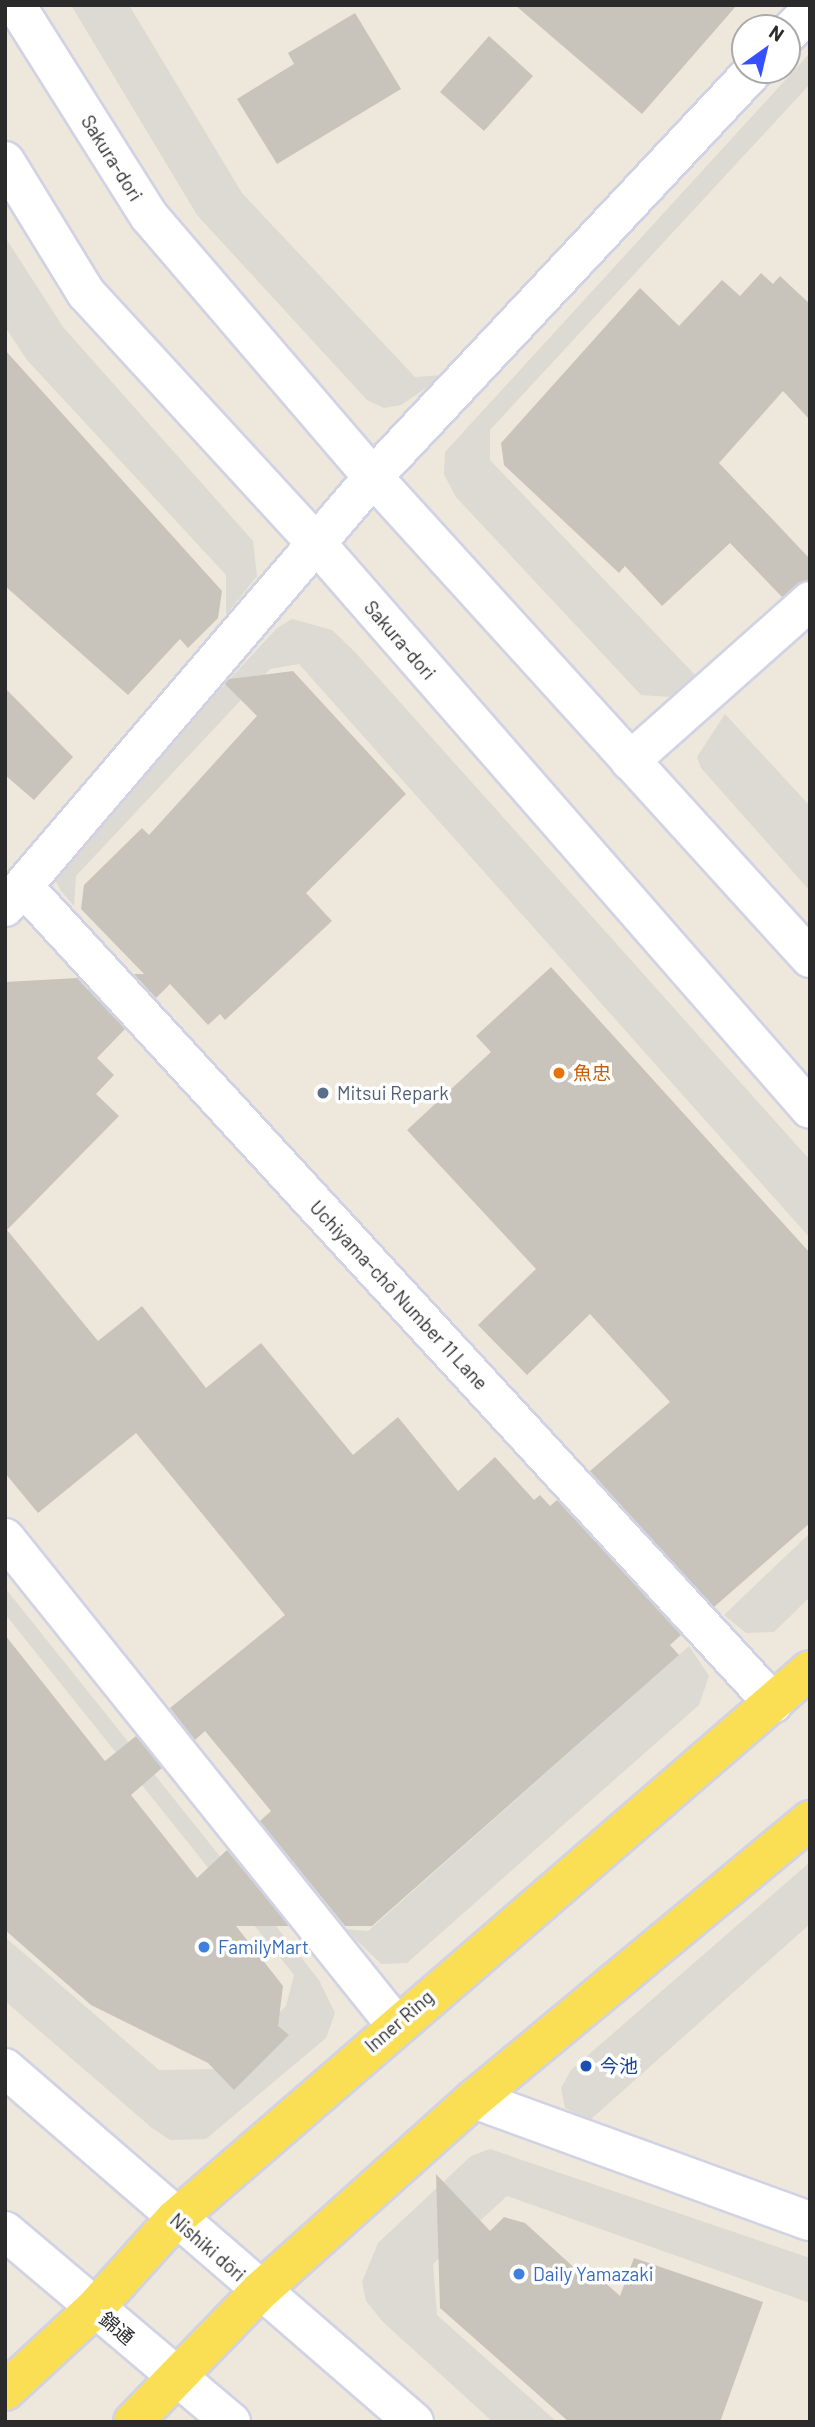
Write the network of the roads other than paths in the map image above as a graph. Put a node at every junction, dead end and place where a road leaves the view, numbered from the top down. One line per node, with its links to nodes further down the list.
1 (16, 5): 4 (street, Sakura-dori)
2 (741, 84): 4 (street)
3 (5, 161): 5 (street, Sakura-dori)
4 (373, 477): 5 (street); 7 (street, Sakura-dori)
5 (316, 543): 8 (street); 10 (street, Sakura-dori)
6 (810, 601): 7 (street)
7 (630, 761): 9 (street, Sakura-dori)
8 (15, 897): 13 (street, Uchiyama-chō Number 11 Lane)
9 (810, 958)
10 (810, 1109)
11 (5, 1538): 15 (street)
12 (810, 1670): 13 (main road, Inner Ring)
13 (773, 1703): 15 (main road, Inner Ring)
14 (810, 1820): 17 (main road)
15 (395, 2024): 18 (main road, Inner Ring)
16 (5, 2068): 18 (street, Nishiki dōri)
17 (474, 2099): 19 (street); 21 (main road)
18 (175, 2219): 21 (street, Nishiki dōri); 22 (main road, Inner Ring)
19 (810, 2221)
20 (5, 2231): 22 (street, 錦通)
21 (260, 2291): 23 (main road); 27 (street, Nishiki dōri)
22 (94, 2309): 23 (street, 錦通); 24 (main road, Inner Ring)
23 (179, 2381): 25 (main road); 26 (street, 錦通)
24 (5, 2391)
25 (133, 2422)
26 (231, 2422)
27 (414, 2422)

